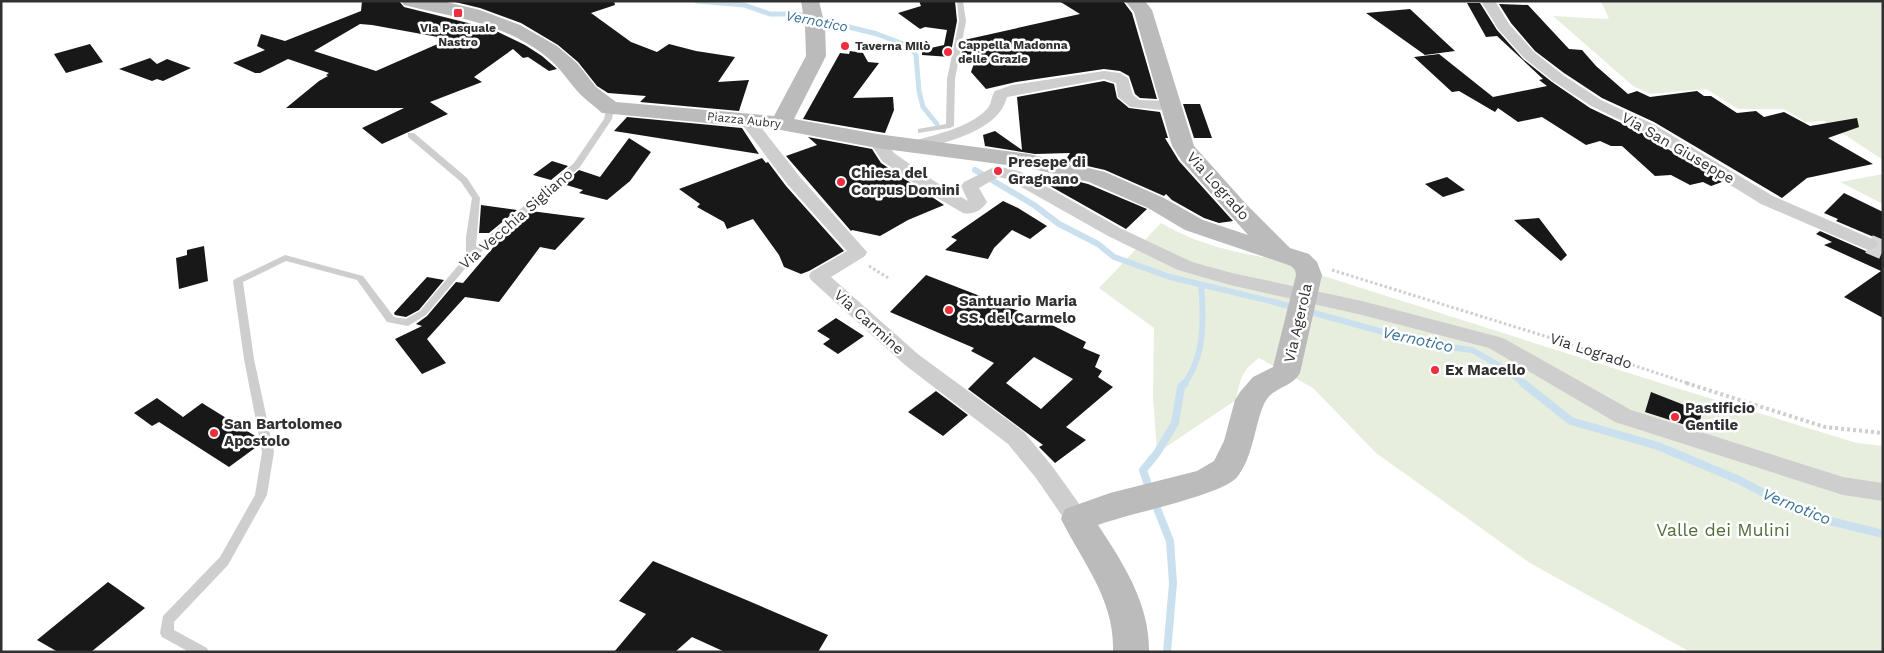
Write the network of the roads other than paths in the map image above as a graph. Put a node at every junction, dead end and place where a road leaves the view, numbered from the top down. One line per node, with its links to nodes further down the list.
1 (410, 1): 7 (street)
2 (960, 1): 11 (lane)
3 (1134, 1): 6 (street, Via Logrado)
4 (1488, 1): 15 (street, Via San Giuseppe)
5 (812, 11): 9 (street)
6 (1172, 106): 11 (street); 13 (street, Via Logrado)
7 (610, 108): 8 (street, Piazza Aubry); 16 (lane, Via Vecchia Sigliano)
8 (747, 120): 9 (street, Piazza Aubry); 19 (street, Via Carmine)
9 (781, 123): 12 (street, Piazza Aubry)
10 (411, 135): 16 (lane)
11 (919, 138): 12 (street, Piazza Aubry); 14 (street, Piazza Aubry)
12 (877, 141): 18 (street)
13 (1238, 210): 14 (street); 17 (street, Via Logrado)
14 (1210, 230): 17 (street)
15 (1869, 244)
16 (471, 256): 20 (lane, Via Vecchia Sigliano)
17 (1297, 263): 19 (street, Via Agerola)
18 (1883, 492)
19 (1077, 519): 21 (street)
20 (202, 652)
21 (1131, 652)

